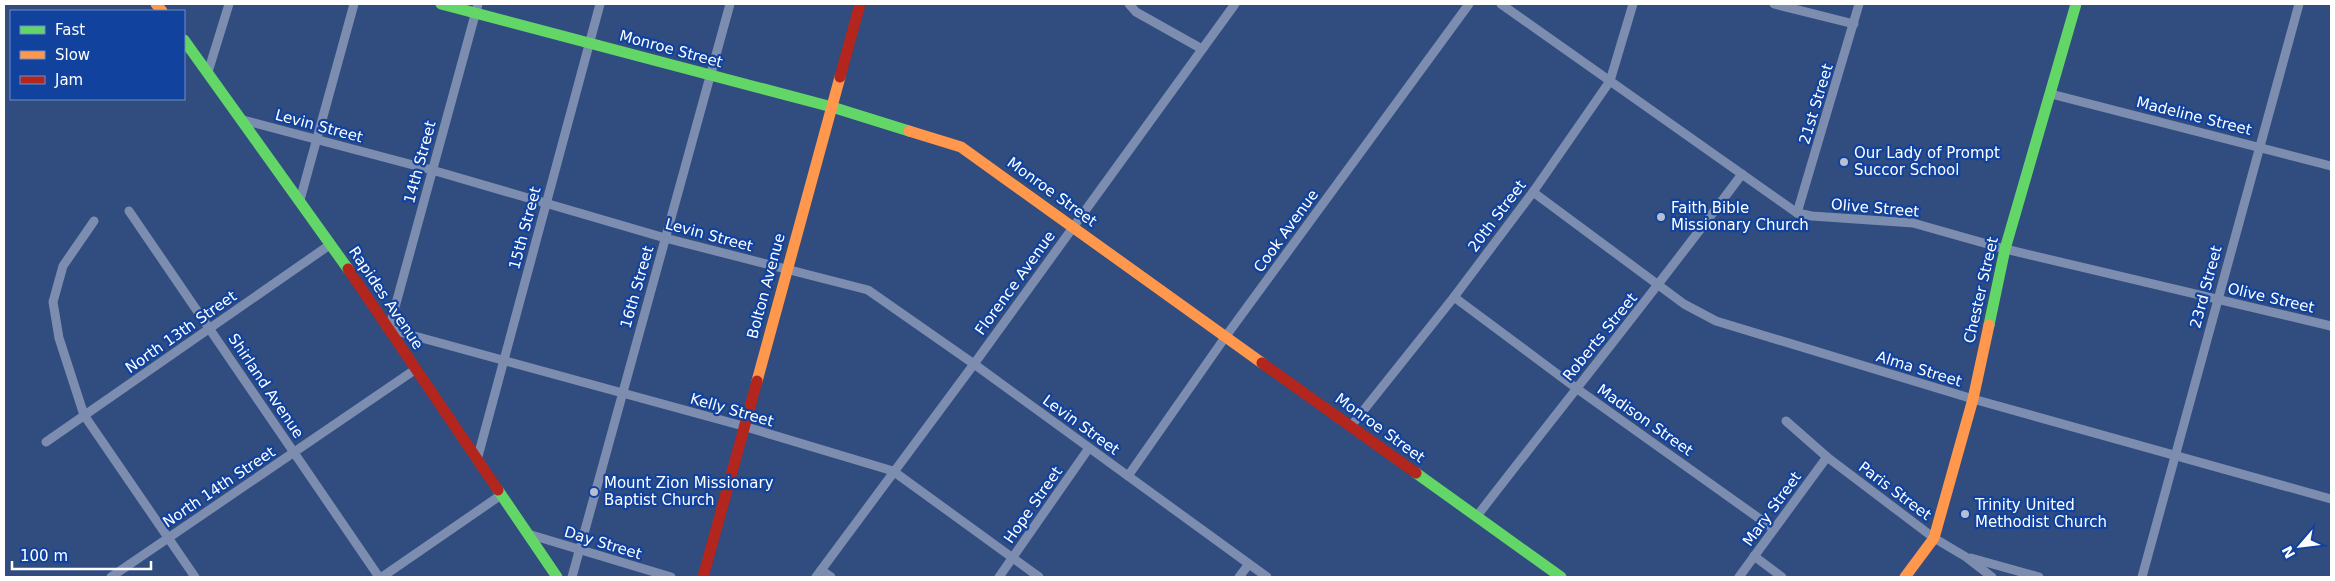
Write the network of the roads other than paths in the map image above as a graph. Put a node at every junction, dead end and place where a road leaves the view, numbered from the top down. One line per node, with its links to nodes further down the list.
1 (229, 4): 21 (street)
2 (354, 4): 27 (street)
3 (441, 4): 16 (main road, Monroe Street)
4 (600, 4): 19 (street, 15th Street)
5 (730, 4): 22 (street, 16th Street)
6 (860, 4): 25 (main road, Bolton Avenue)
7 (1130, 4): 20 (street)
8 (1235, 4): 20 (street, Florence Avenue)
9 (1469, 4): 49 (street, Cook Avenue)
10 (1501, 4): 23 (street, Olive Street)
11 (1633, 4): 23 (street, 20th Street)
12 (1774, 4): 17 (street)
13 (1860, 4): 17 (street, 21st Street)
14 (2076, 4): 24 (main road, Chester Street)
15 (2299, 4): 28 (street, 23rd Street)
16 (477, 8): 19 (main road, Monroe Street); 30 (street, 14th Street)
17 (1854, 24): 36 (street, 21st Street)
18 (185, 41): 21 (main road, Rapides Avenue)
19 (589, 43): 22 (main road, Monroe Street); 34 (street, 15th Street)
20 (1202, 49): 38 (street, Florence Avenue)
21 (208, 72): 26 (main road, Rapides Avenue)
22 (710, 76): 25 (main road, Monroe Street); 39 (street, 16th Street)
23 (1610, 81): 31 (street, Olive Street); 32 (street, 20th Street)
24 (2051, 94): 28 (street, Madeline Street); 41 (main road, Chester Street)
25 (832, 107): 38 (main road, Monroe Street); 42 (main road, Bolton Avenue)
26 (243, 120): 27 (street, Levin Street); 33 (main road, Rapides Avenue)
27 (316, 140): 30 (street, Levin Street); 33 (street)
28 (2258, 146): 29 (street, Madeline Street); 45 (street, 23rd Street)
29 (2331, 166)
30 (432, 170): 34 (street, Levin Street); 48 (street, 14th Street)
31 (1742, 174): 36 (street, Olive Street); 43 (street, Roberts Street)
32 (1533, 192): 43 (street, Alma Street); 44 (street, 20th Street)
33 (300, 200): 40 (main road, Rapides Avenue)
34 (546, 202): 39 (street, Levin Street); 50 (street, 15th Street)
35 (129, 211): 47 (street, Shirland Avenue)
36 (1797, 213): 41 (street, Olive Street)
37 (94, 221): 56 (street)
38 (1074, 226): 49 (main road, Monroe Street); 51 (street, Florence Avenue)
39 (665, 238): 42 (street, Levin Street); 54 (street, 16th Street)
40 (332, 244): 47 (street, North 13th Street); 48 (main road, Rapides Avenue)
41 (2005, 249): 45 (street, Olive Street); 55 (main road, Chester Street)
42 (785, 270): 51 (street, Levin Street); 58 (main road, Bolton Avenue)
43 (1659, 286): 53 (street, Roberts Street); 55 (street, Alma Street)
44 (1454, 297): 53 (street, Madison Street); 59 (street, 20th Street)
45 (2217, 299): 46 (street, Olive Street); 63 (street, 23rd Street)
46 (2331, 326)
47 (210, 329): 56 (street, North 13th Street); 62 (street, Shirland Avenue)
48 (389, 329): 50 (street, Kelly Street); 52 (main road, Rapides Avenue)
49 (1226, 336): 59 (main road, Monroe Street); 67 (street, Cook Avenue)
50 (503, 361): 54 (street, Kelly Street); 65 (street, 15th Street)
51 (974, 364): 61 (street, Levin Street); 66 (street, Florence Avenue)
52 (416, 370): 62 (street, North 14th Street); 65 (main road, Rapides Avenue)
53 (1576, 388): 70 (street, Roberts Street); 71 (street, Madison Street)
54 (621, 394): 58 (street, Kelly Street); 75 (street, 16th Street)
55 (1973, 399): 63 (street, Alma Street); 74 (main road, Chester Street)
56 (84, 415): 60 (street, North 13th Street); 73 (street)
57 (1786, 420): 64 (street, Paris Street)
58 (743, 426): 66 (street, Kelly Street); 87 (main road, Bolton Avenue)
59 (1351, 426): 70 (main road, Monroe Street)
60 (46, 442)
61 (1089, 448): 67 (street, Levin Street); 78 (street, Hope Street)
62 (294, 452): 73 (street, North 14th Street); 83 (street, Shirland Avenue)
63 (2174, 456): 69 (street, Alma Street); 99 (street, 23rd Street)
64 (1826, 457): 71 (street, Mary Street); 74 (street, Paris Street)
65 (477, 460): 68 (main road, Rapides Avenue)
66 (893, 471): 78 (street, Kelly Street); 80 (street, Florence Avenue)
67 (1128, 476): 79 (street, Levin Street)
68 (501, 495): 72 (main road, Rapides Avenue); 83 (street)
69 (2331, 498)
70 (1477, 516): 93 (main road, Monroe Street)
71 (1774, 529): 76 (street, Mary Street)
72 (527, 534): 75 (street, Day Street); 84 (main road, Rapides Avenue)
73 (168, 538): 81 (street, North 14th Street); 82 (street)
74 (1934, 538): 77 (street, Paris Street); 96 (main road, Chester Street)
75 (578, 550): 85 (street, 16th Street); 86 (street, Day Street)
76 (1754, 556): 94 (street, Mary Street); 95 (street)
77 (1966, 557): 97 (street, Paris Street); 98 (street)
78 (1013, 558): 89 (street, Hope Street); 90 (street, Kelly Street)
79 (1249, 564): 91 (street); 92 (street, Levin Street)
80 (818, 574): 88 (street)
81 (111, 577)
82 (195, 577)
83 (381, 577)
84 (557, 577)
85 (572, 577)
86 (671, 577)
87 (703, 577)
88 (831, 577)
89 (999, 577)
90 (1039, 577)
91 (1239, 577)
92 (1267, 577)
93 (1561, 577)
94 (1739, 577)
95 (1782, 577)
96 (1905, 577)
97 (1992, 577)
98 (2039, 577)
99 (2142, 577)

